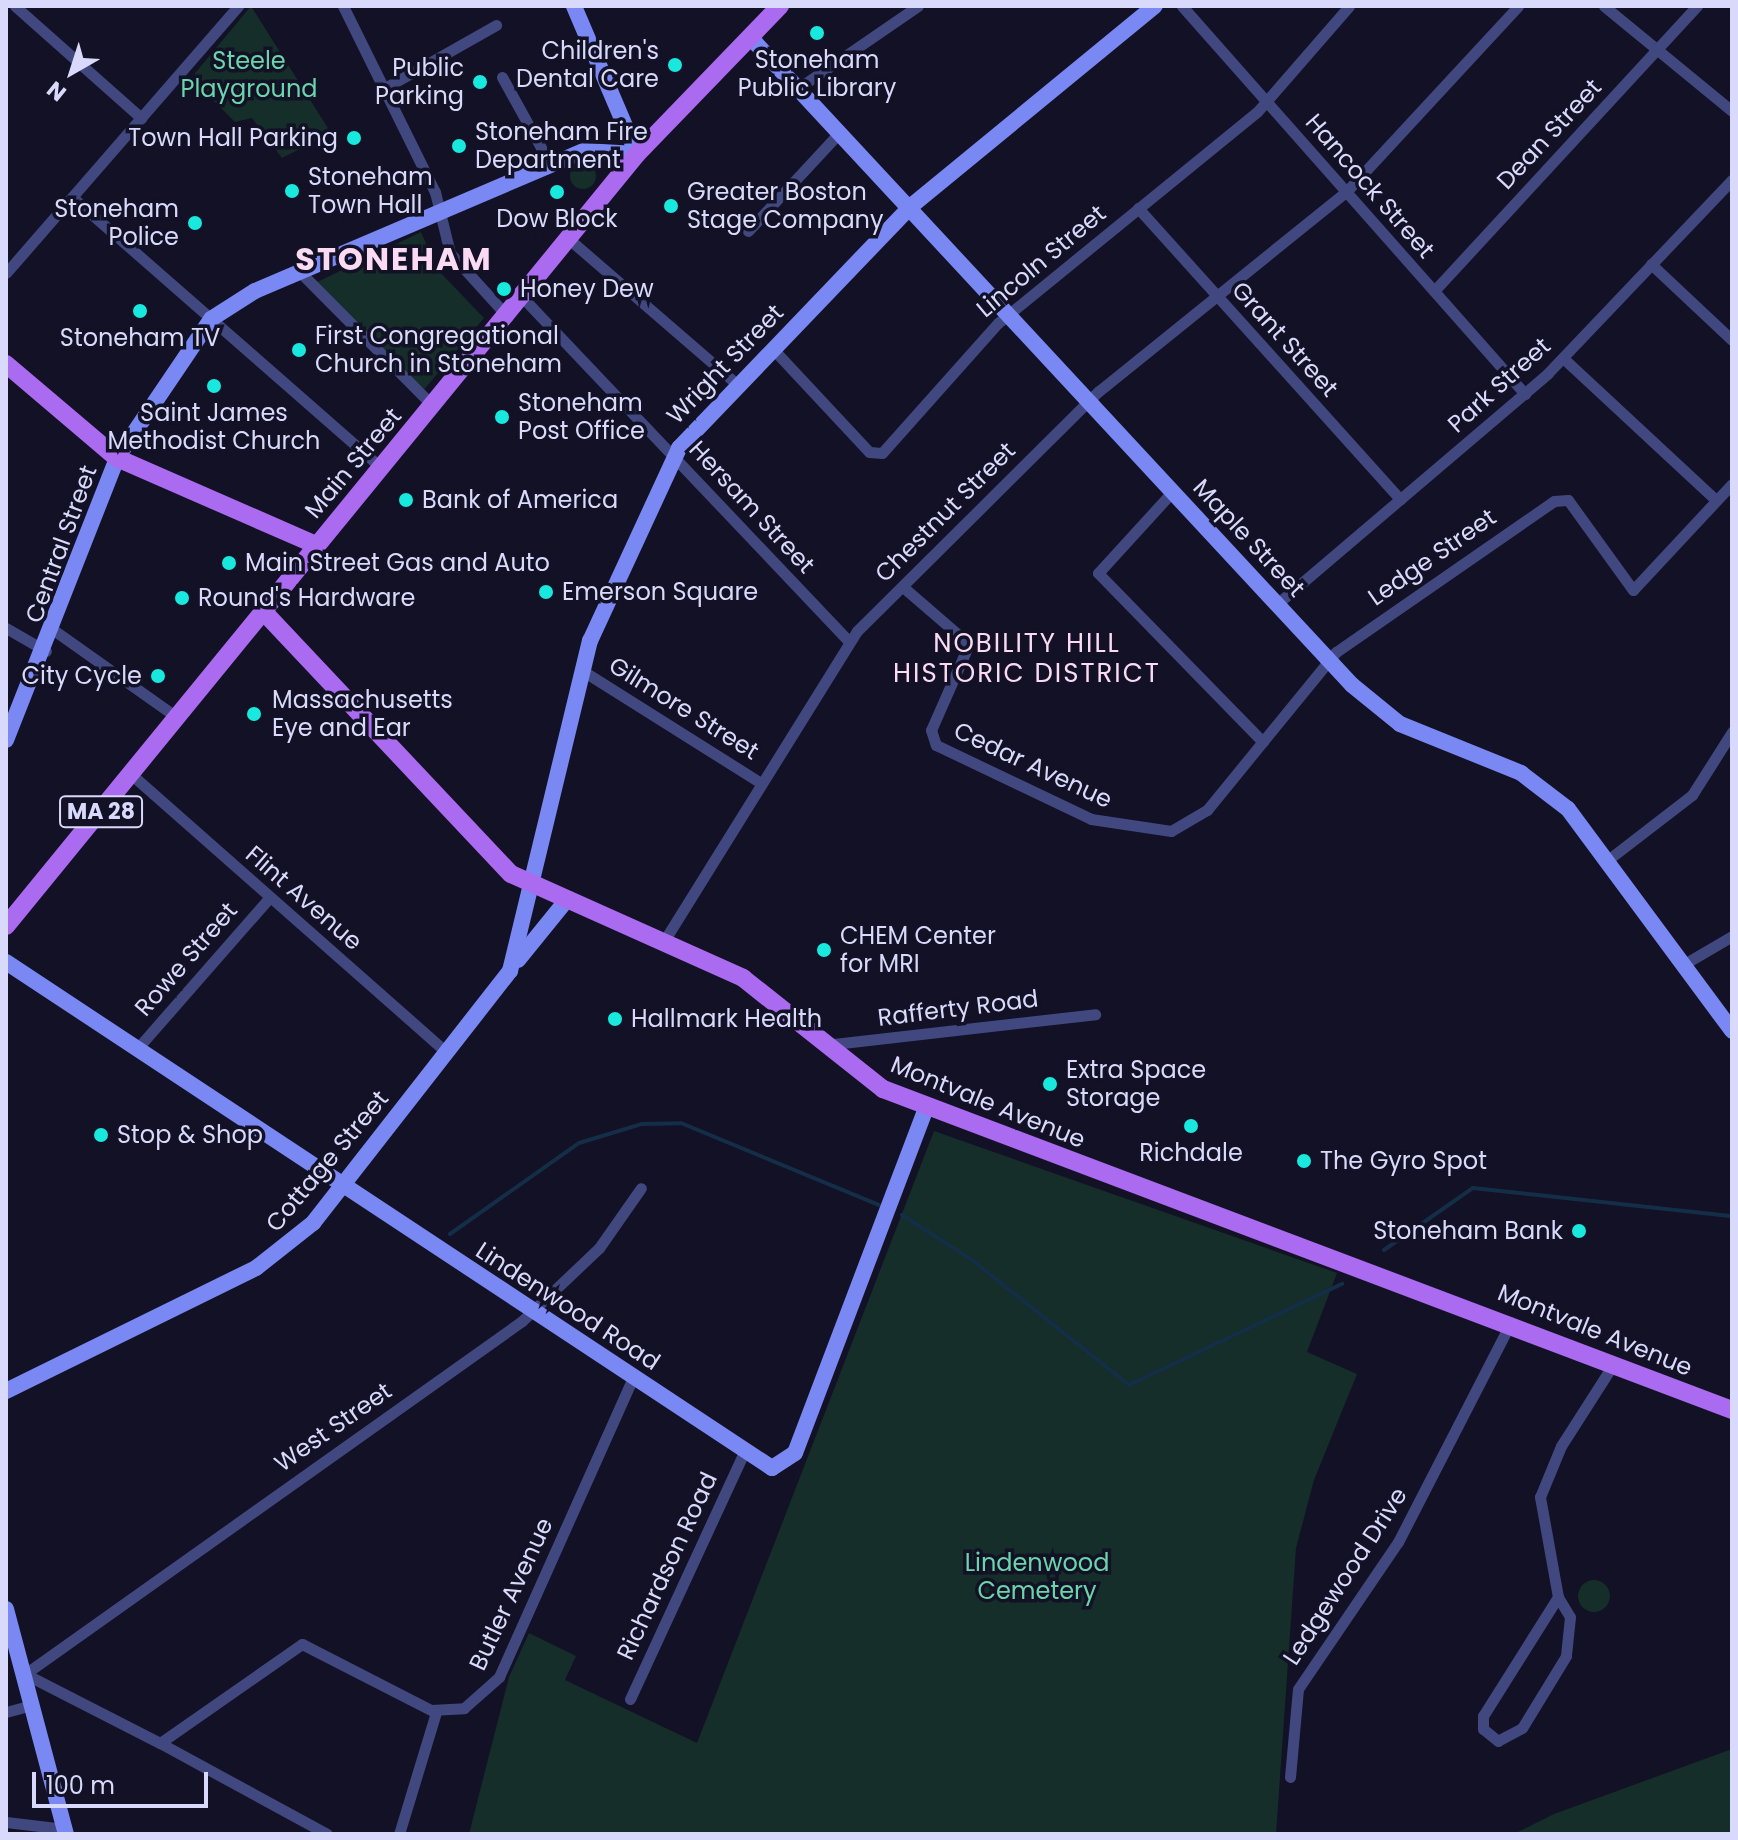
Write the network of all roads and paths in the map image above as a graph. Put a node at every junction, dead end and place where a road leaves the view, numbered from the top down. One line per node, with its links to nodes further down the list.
1 (15, 6): 21 (street)
2 (238, 6): 21 (street)
3 (343, 6): 18 (street)
4 (574, 6): 23 (street)
5 (780, 6): 14 (main road, Main Street / MA 28)
6 (918, 6): 17 (street)
7 (1155, 6): 28 (street, Wright Street)
8 (1182, 6): 19 (street, Hancock Street)
9 (1349, 6): 19 (street, Lincoln Street)
10 (1518, 6): 26 (street, Chestnut Street)
11 (1604, 6): 15 (street)
12 (1697, 6): 15 (street, Dean Street)
13 (496, 25): 18 (street)
14 (750, 37): 17 (street, Maple Street); 23 (main road, Main Street / MA 28)
15 (1656, 49): 20 (street); 36 (street, Dean Street)
16 (502, 77): 24 (street)
17 (800, 87): 22 (street, Maple Street)
18 (383, 89): 30 (street)
19 (1267, 103): 26 (street, Hancock Street); 29 (street, Lincoln Street)
20 (1732, 111)
21 (141, 118): 27 (street)
22 (840, 132): 28 (street, Maple Street); 31 (street)
23 (637, 154): 24 (street, Central Street); 32 (main road, Main Street / MA 28)
24 (550, 164): 30 (street, Central Street)
25 (1732, 180): 33 (street, Park Street)
26 (1346, 192): 36 (street, Hancock Street); 37 (street, Chestnut Street)
27 (72, 197): 35 (street); 41 (street)
28 (910, 207): 39 (street, Maple Street); 43 (street, Wright Street)
29 (1138, 208): 37 (street, Grant Street); 39 (street, Lincoln Street)
30 (438, 211): 34 (street, Central Street); 40 (street)
31 (748, 231)
32 (570, 240): 38 (main road, Main Street / MA 28); 46 (street)
33 (1651, 264): 42 (street); 44 (street, Park Street)
34 (299, 271): 41 (street, Central Street); 49 (street)
35 (6, 273)
36 (1434, 291): 47 (street, Hancock Street)
37 (1216, 294): 48 (street, Chestnut Street); 55 (street, Grant Street)
38 (524, 299): 40 (main road, Main Street / MA 28); 50 (street, Hersam Street)
39 (1009, 313): 43 (street, Lincoln Street); 48 (street, Maple Street)
40 (508, 317): 49 (main road, Main Street / MA 28)
41 (211, 319): 51 (street, Central Street); 52 (street)
42 (1732, 340)
43 (773, 349): 46 (street, Wright Street)
44 (1563, 358): 47 (street, Park Street); 56 (street)
45 (6, 364): 51 (main road)
46 (738, 385): 50 (street, Wright Street)
47 (1525, 394): 55 (street, Park Street)
48 (1089, 400): 54 (street, Maple Street); 58 (street, Chestnut Street)
49 (432, 405): 52 (main road, Main Street / MA 28)
50 (673, 456): 63 (street, Hersam Street); 66 (street, Wright Street)
51 (117, 458): 57 (main road); 62 (street, Central Street)
52 (380, 467): 57 (main road, Main Street / MA 28)
53 (1732, 484): 56 (street)
54 (1173, 491): 59 (street, Maple Street); 70 (street)
55 (1400, 499): 59 (street, Park Street)
56 (1716, 500): 65 (street, Ledge Street)
57 (316, 545): 60 (main road, Main Street / MA 28)
58 (903, 587): 63 (street, Chestnut Street); 70 (street, Cedar Avenue)
59 (1277, 604): 65 (street, Maple Street)
60 (263, 611): 67 (main road, Main Street / MA 28); 74 (main road, Montvale Avenue)
61 (6, 628): 64 (street)
62 (55, 631): 64 (street, Central Street); 67 (street)
63 (849, 642): 72 (street, Chestnut Street)
64 (47, 651): 69 (street, Central Street)
65 (1328, 660): 70 (street, Cedar Avenue); 73 (street, Maple Street)
66 (583, 671): 72 (street, Gilmore Street); 74 (street, Wright Street)
67 (178, 718): 71 (main road, Main Street / MA 28)
68 (1732, 732): 73 (street)
69 (6, 740)
70 (1263, 742)
71 (132, 775): 75 (street, Flint Avenue); 77 (main road, Main Street / MA 28)
72 (761, 783): 79 (street, Chestnut Street)
73 (1609, 859): 81 (street, Maple Street)
74 (532, 887): 76 (main road, Montvale Avenue); 82 (street, Cottage Street)
75 (270, 897): 86 (street, Rowe Street); 87 (street, Flint Avenue)
76 (565, 902): 79 (main road, Montvale Avenue); 82 (street, Cottage Street)
77 (6, 926)
78 (1732, 936): 81 (street)
79 (664, 941): 85 (main road, Montvale Avenue)
80 (6, 962): 86 (street, Lindenwood Road)
81 (1686, 963): 84 (street, Maple Street)
82 (510, 971): 87 (street, Cottage Street)
83 (1095, 1014): 85 (street, Rafferty Road)
84 (1732, 1031)
85 (825, 1045): 88 (main road, Montvale Avenue)
86 (136, 1050): 89 (street, Lindenwood Road)
87 (447, 1053): 89 (street, Cottage Street)
88 (926, 1109): 92 (main road, Montvale Avenue); 97 (street, Lindenwood Road)
89 (342, 1185): 91 (street, Lindenwood Road); 95 (street, Cottage Street)
90 (641, 1188): 91 (street, West Street)
91 (533, 1311): 94 (street, Lindenwood Road); 100 (street, West Street)
92 (1511, 1322): 93 (main road, Montvale Avenue); 106 (street, Ledgewood Drive)
93 (1614, 1363): 96 (main road, Montvale Avenue); 98 (street)
94 (633, 1377): 97 (street, Lindenwood Road); 104 (street, Butler Avenue)
95 (6, 1391)
96 (1731, 1411)
97 (744, 1452): 101 (street, Richardson Road)
98 (1558, 1597): 98 (street)
99 (6, 1609): 100 (street)
100 (25, 1674): 102 (street); 105 (street)
101 (630, 1699)
102 (33, 1705): 103 (street); 108 (street)
103 (6, 1712)
104 (436, 1712): 105 (street); 110 (street)
105 (160, 1743): 109 (street)
106 (1290, 1777)
107 (6, 1822): 108 (street)
108 (66, 1832)
109 (327, 1834)
110 (399, 1834)

